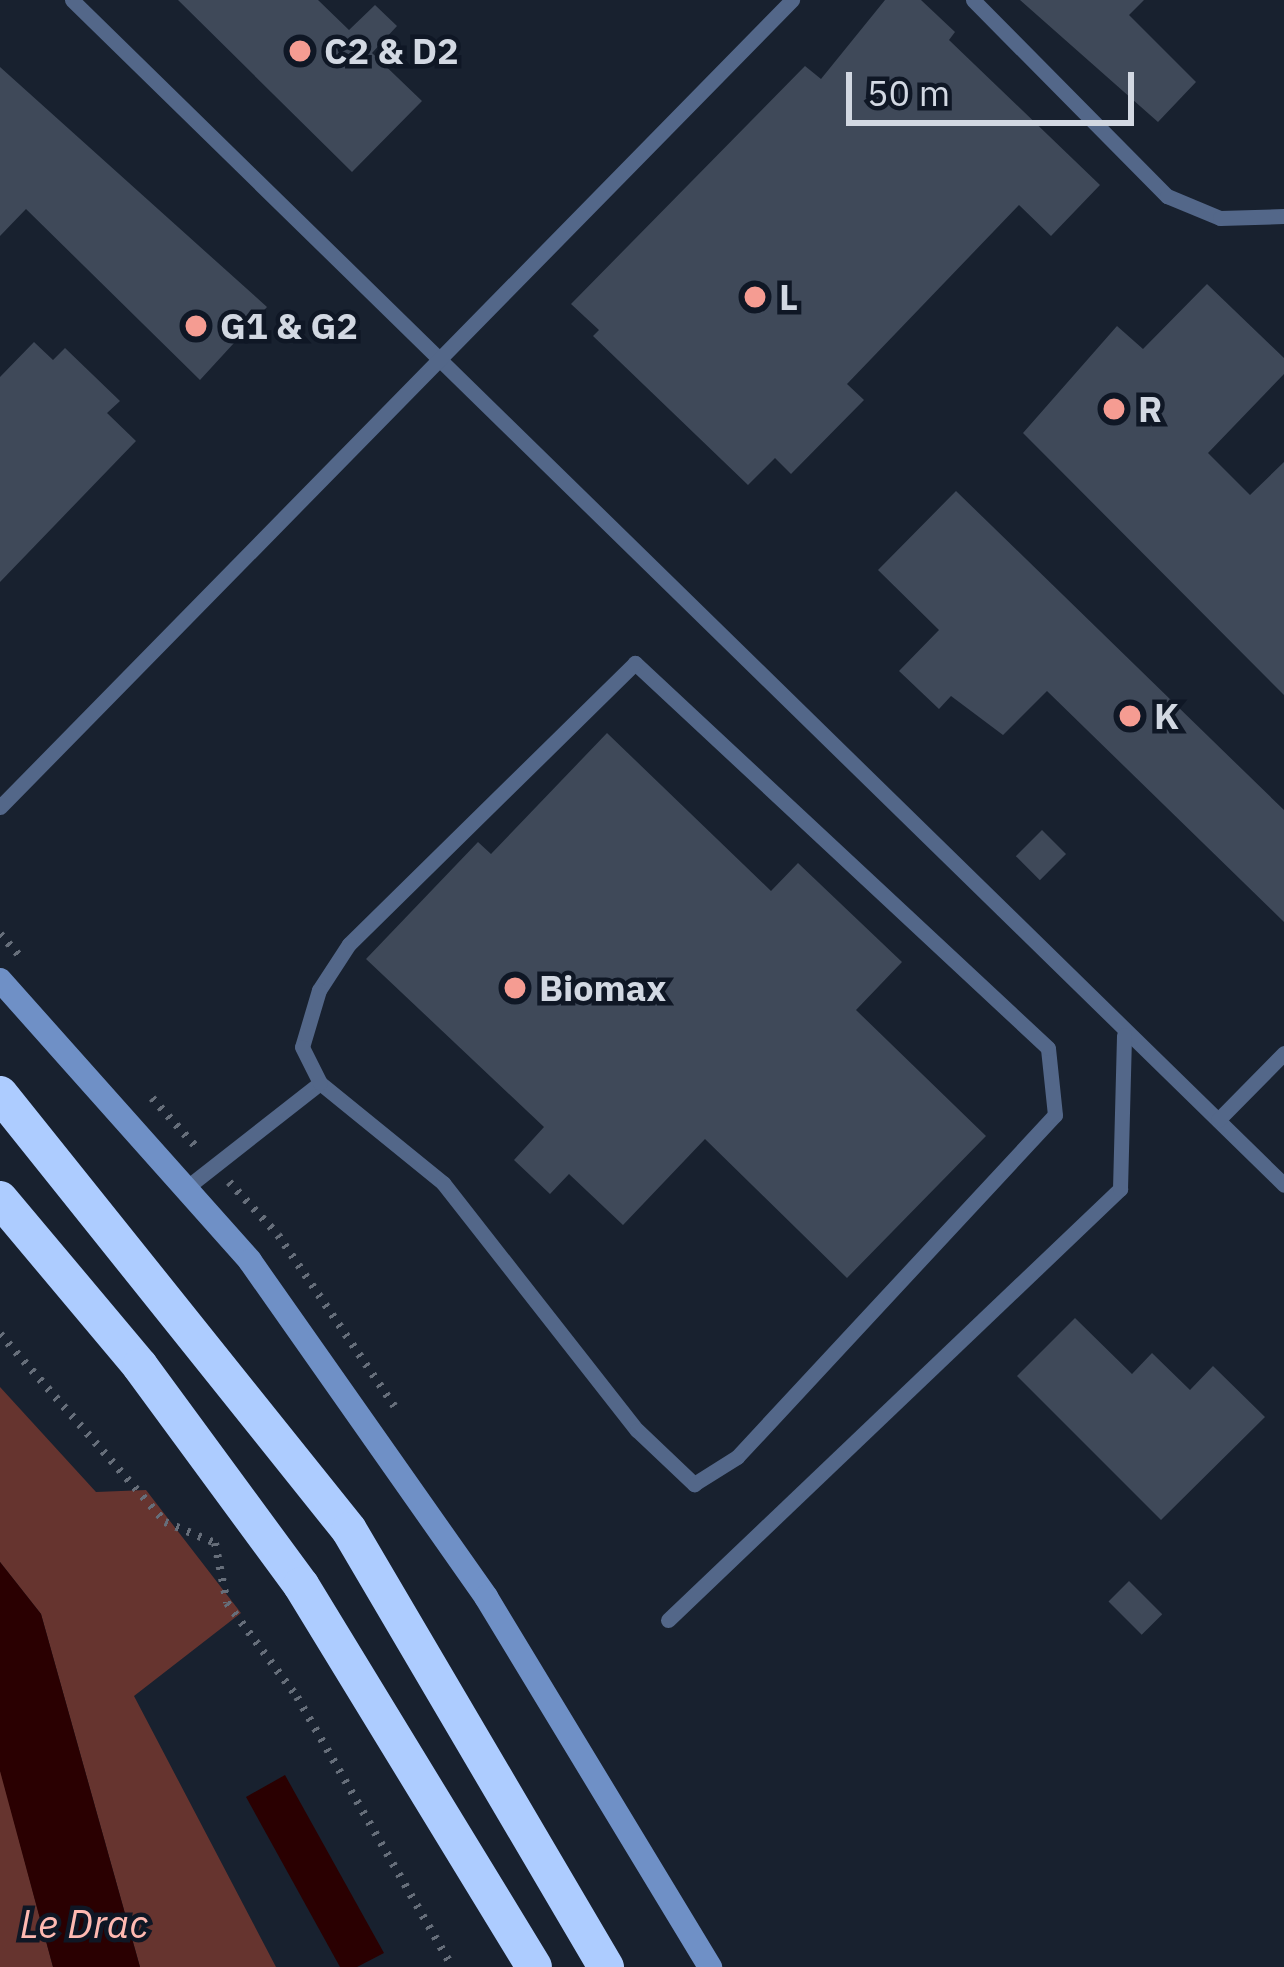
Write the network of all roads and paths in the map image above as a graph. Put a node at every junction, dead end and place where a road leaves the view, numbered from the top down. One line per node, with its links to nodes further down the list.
1 (72, 0): 5 (lane)
2 (792, 0): 5 (lane)
3 (973, 0): 4 (lane)
4 (1284, 215)
5 (437, 359): 6 (lane); 8 (lane)
6 (0, 807)
7 (0, 980): 14 (street)
8 (1124, 1035): 12 (lane); 19 (lane)
9 (1284, 1053): 12 (lane)
10 (320, 1083): 10 (lane); 14 (lane)
11 (0, 1094): 22 (highway)
12 (1218, 1120): 13 (lane)
13 (1284, 1185)
14 (186, 1188): 23 (street)
15 (0, 1199): 17 (highway)
16 (0, 1216): 17 (lane)
17 (50, 1256): 21 (highway)
18 (0, 1334): 20 (path)
19 (668, 1620)
20 (452, 1967)
21 (534, 1967)
22 (606, 1967)
23 (710, 1967)

